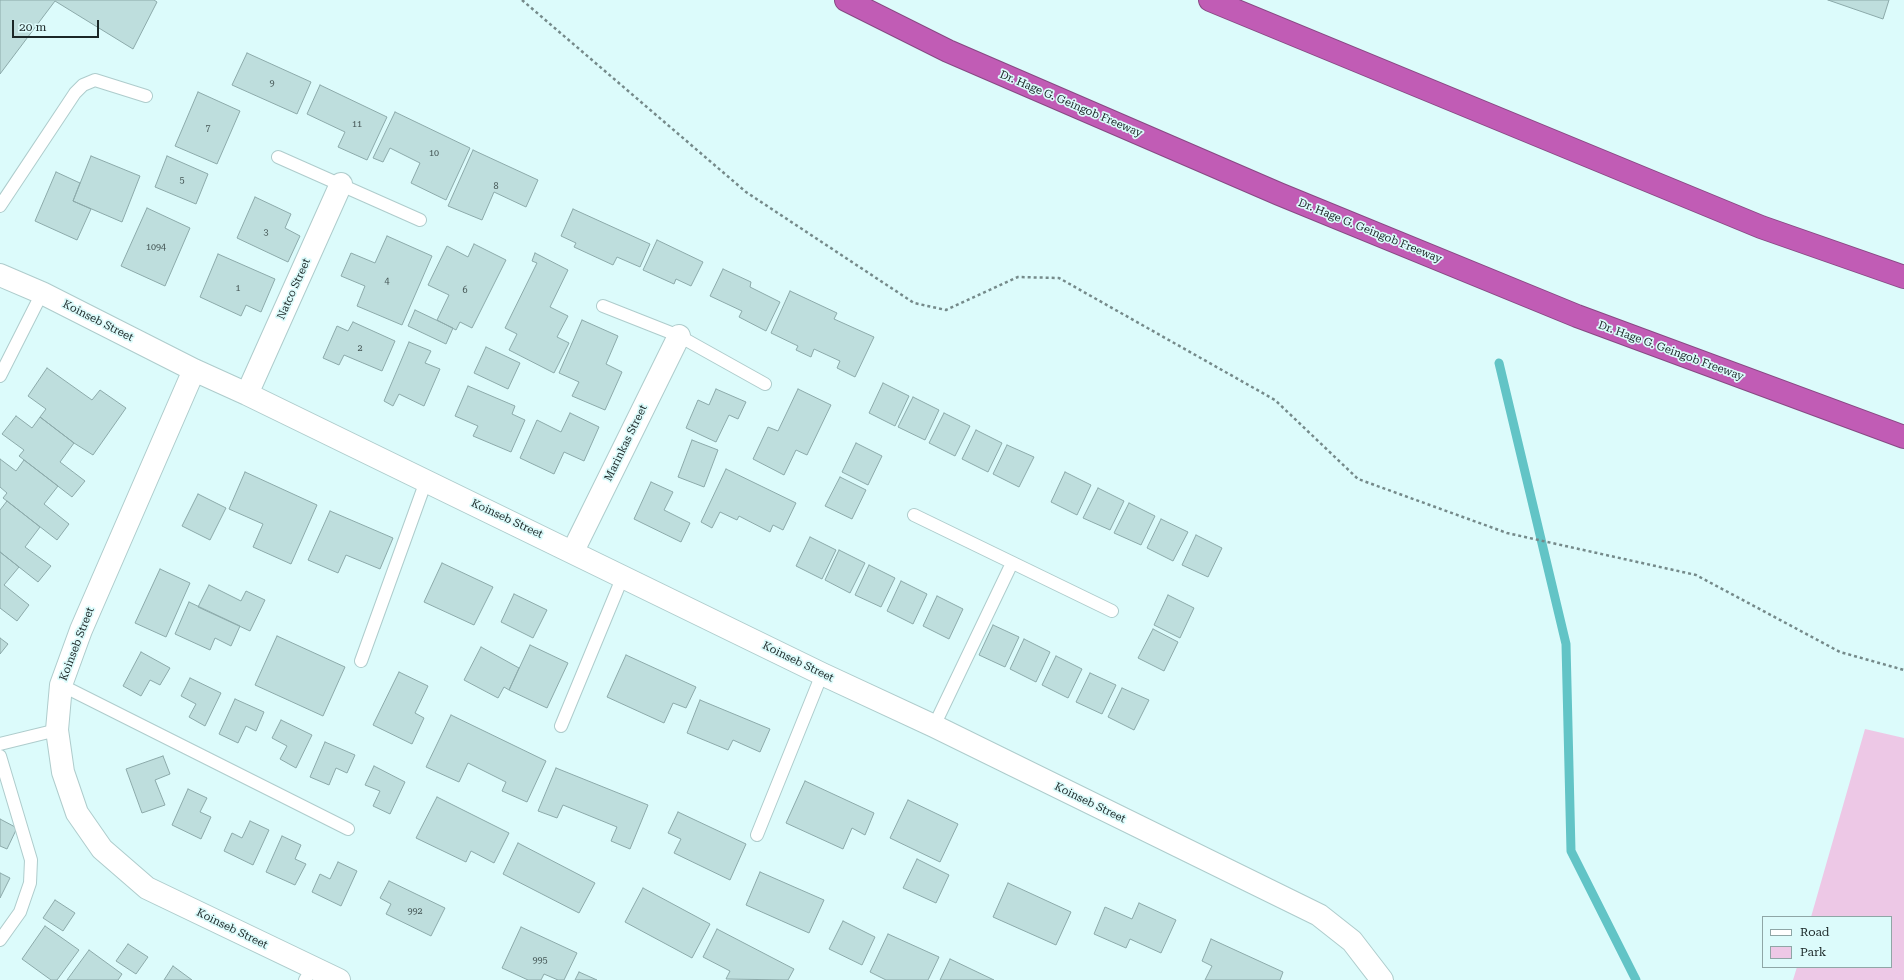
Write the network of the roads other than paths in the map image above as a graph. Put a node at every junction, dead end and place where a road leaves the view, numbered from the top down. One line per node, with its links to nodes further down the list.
1 (846, 0): 17 (highway, Dr. Hage G. Geingob Freeway)
2 (1210, 0): 9 (highway)
3 (146, 96): 6 (lane)
4 (278, 157): 5 (lane)
5 (341, 184): 7 (lane); 16 (street, Natco Street)
6 (0, 206)
7 (420, 220)
8 (0, 276): 10 (street, Koinseb Street)
9 (1904, 277)
10 (42, 293): 13 (street, Koinseb Street); 14 (lane)
11 (603, 306): 12 (lane)
12 (679, 336): 15 (lane); 20 (street, Marinkas Street)
13 (194, 370): 16 (street, Koinseb Street); 26 (street, Koinseb Street)
14 (0, 376)
15 (765, 384)
16 (247, 394): 18 (street, Koinseb Street)
17 (1904, 436)
18 (426, 481): 20 (street, Koinseb Street); 24 (lane)
19 (914, 515): 21 (lane)
20 (573, 551): 22 (street, Koinseb Street)
21 (1012, 563): 23 (lane); 28 (lane)
22 (623, 576): 25 (street, Koinseb Street); 27 (lane)
23 (1112, 611)
24 (361, 661)
25 (822, 674): 28 (street, Koinseb Street); 33 (lane)
26 (61, 685): 29 (street, Koinseb Street); 32 (lane)
27 (561, 726)
28 (934, 726): 37 (street, Koinseb Street)
29 (57, 730): 30 (lane); 35 (street, Koinseb Street)
30 (0, 744)
31 (0, 756): 34 (lane)
32 (348, 829)
33 (757, 835)
34 (0, 940)
35 (309, 974): 36 (street, Koinseb Street)
36 (339, 980)
37 (1382, 980)

